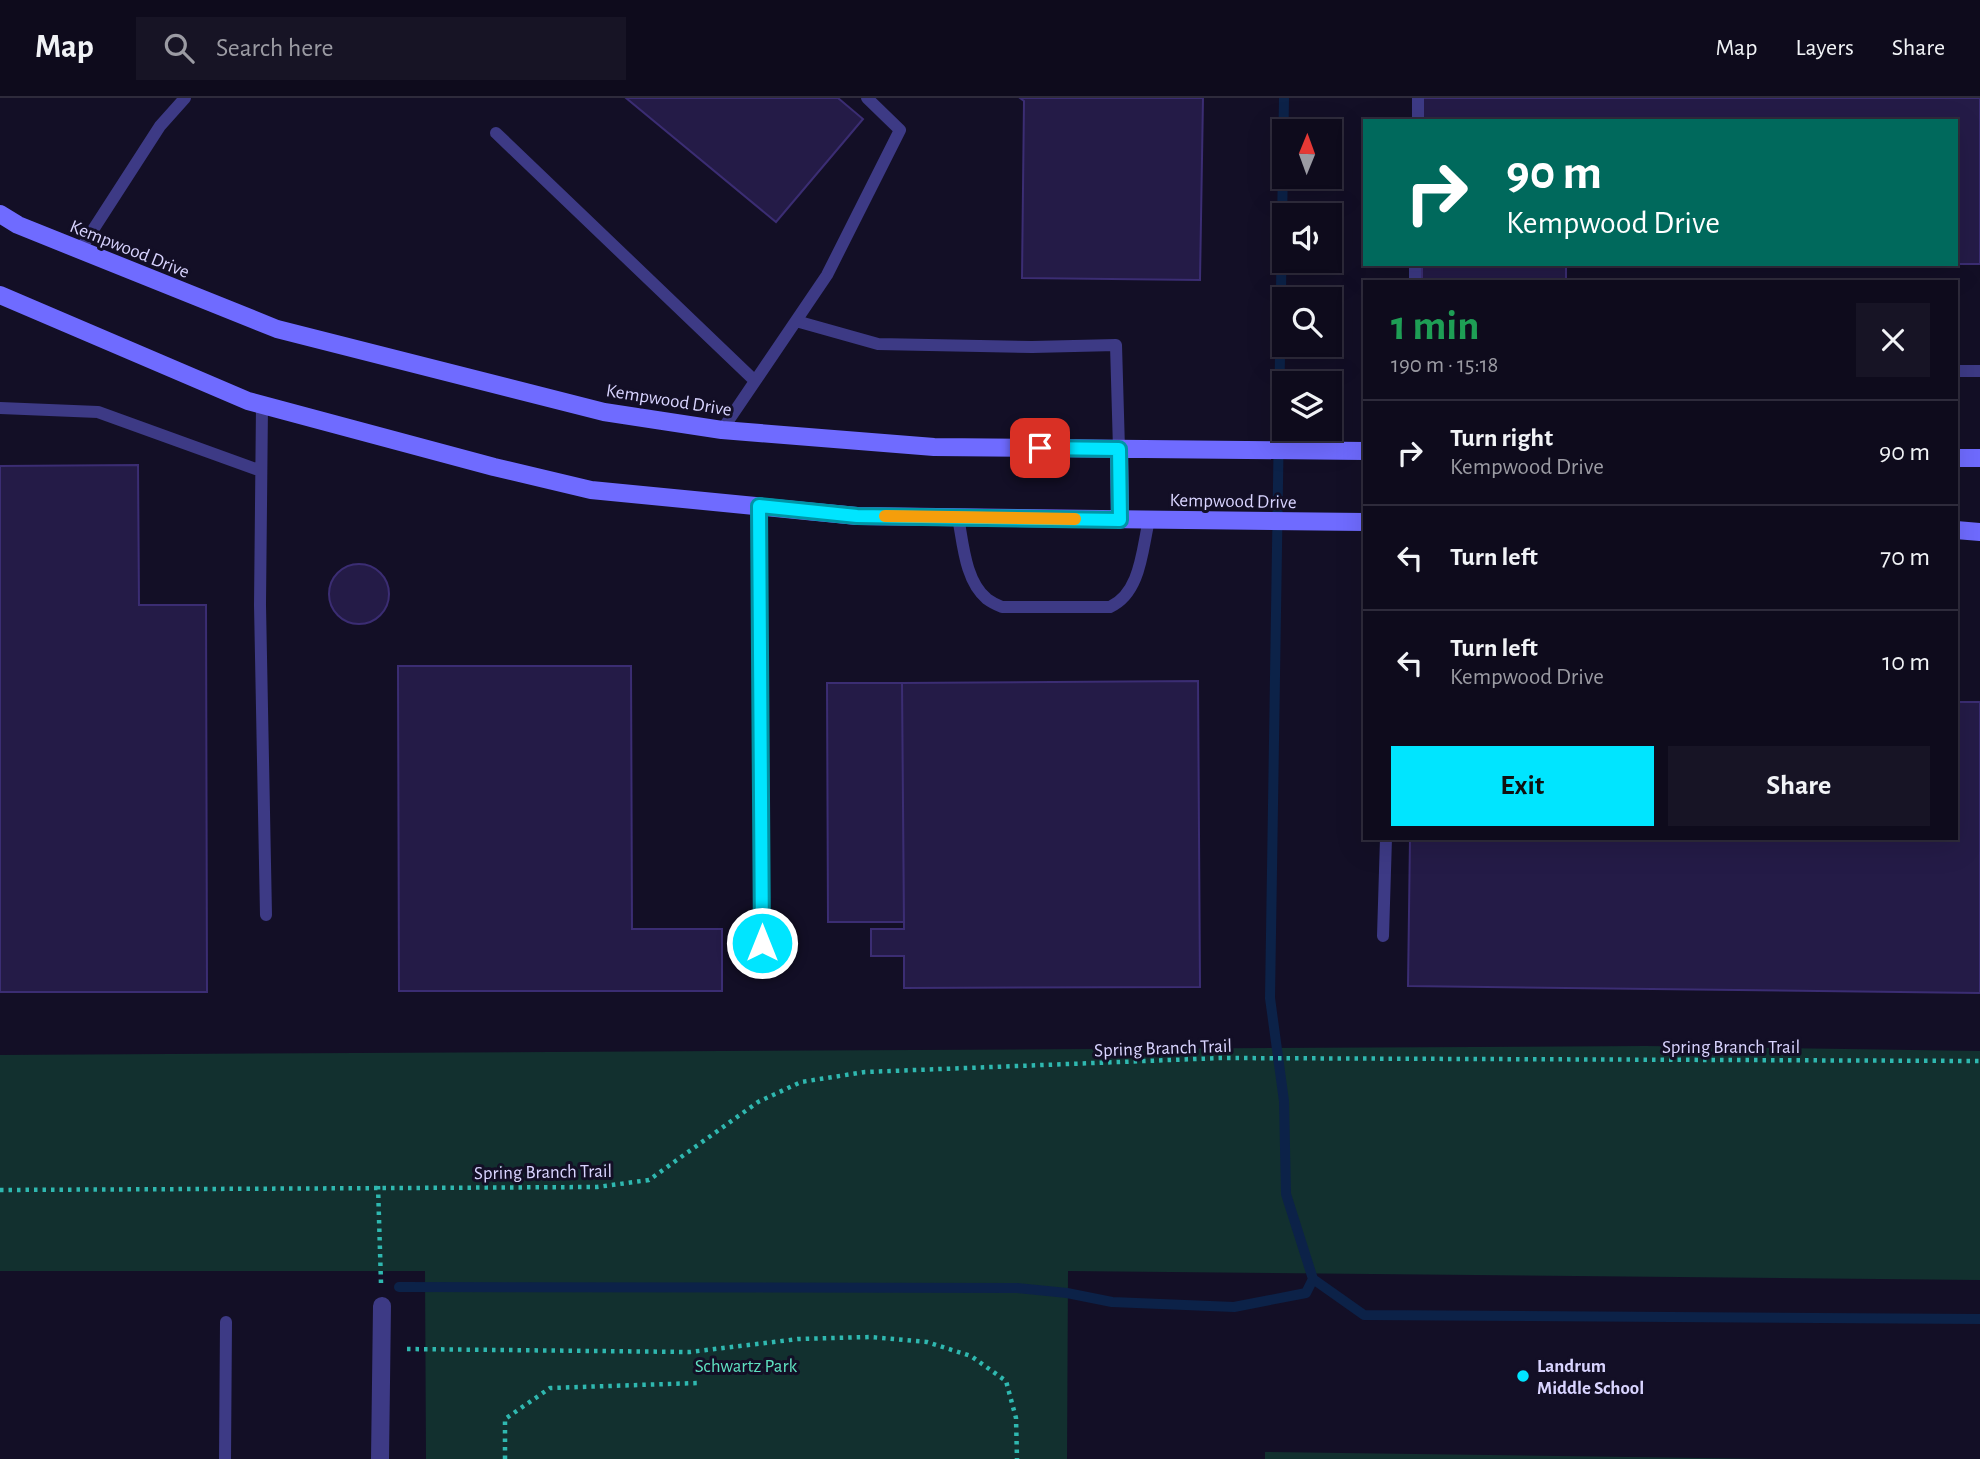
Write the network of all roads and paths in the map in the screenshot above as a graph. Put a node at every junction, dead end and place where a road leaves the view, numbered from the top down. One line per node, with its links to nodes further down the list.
1 (185, 98): 7 (lane)
2 (867, 98): 9 (lane)
3 (1418, 98): 4 (lane)
4 (1418, 119)
5 (496, 133): 12 (lane)
6 (0, 214): 7 (main road, Kempwood Drive)
7 (80, 250): 15 (main road, Kempwood Drive)
8 (0, 295): 13 (main road, Kempwood Drive)
9 (796, 321): 12 (lane); 16 (lane)
10 (1980, 370): 11 (lane)
11 (1958, 371)
12 (755, 381): 15 (lane)
13 (262, 405): 20 (lane); 21 (main road, Kempwood Drive)
14 (0, 408): 20 (lane)
15 (722, 430): 16 (main road, Kempwood Drive)
16 (1119, 449): 17 (main road, Kempwood Drive); 23 (main road)
17 (1363, 452)
18 (1958, 458): 19 (main road)
19 (1980, 458)
20 (261, 471): 29 (lane)
21 (759, 506): 22 (main road, Kempwood Drive); 31 (lane)
22 (958, 517): 23 (main road, Kempwood Drive); 24 (lane)
23 (1120, 520): 24 (main road, Kempwood Drive)
24 (1149, 520): 25 (main road, Kempwood Drive)
25 (1363, 522)
26 (1958, 530): 27 (main road)
27 (1980, 532)
28 (1386, 840): 30 (lane)
29 (266, 915)
30 (1383, 936)
31 (762, 943)
32 (1980, 1060): 33 (path, Spring Branch Trail)
33 (378, 1186): 34 (path, Spring Branch Trail); 35 (path)
34 (0, 1190)
35 (382, 1306): 37 (street)
36 (226, 1322): 39 (lane)
37 (381, 1348): 40 (street); 42 (path)
38 (697, 1383): 41 (path)
39 (225, 1459)
40 (380, 1459)
41 (505, 1459)
42 (1017, 1459)

